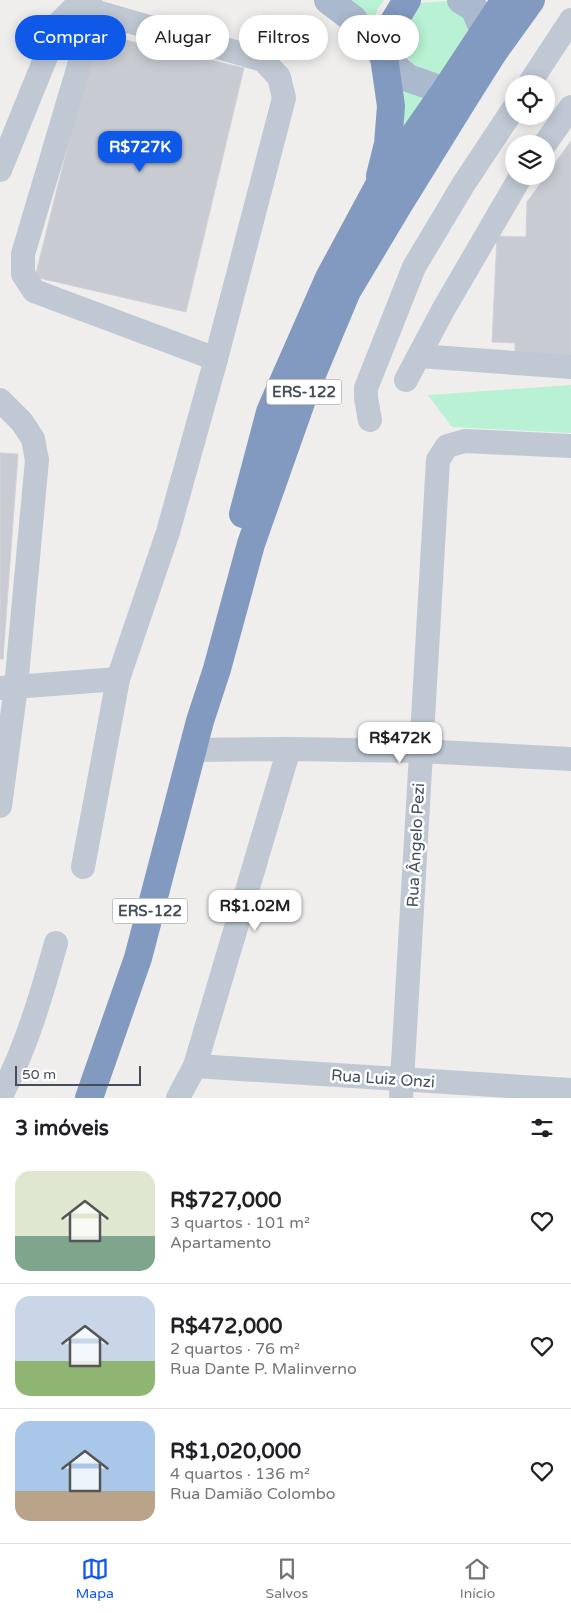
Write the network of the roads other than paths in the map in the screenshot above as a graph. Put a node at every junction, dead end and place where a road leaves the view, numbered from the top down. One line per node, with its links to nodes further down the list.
1 (328, 0): 7 (main road)
2 (407, 0): 8 (highway)
3 (461, 0): 10 (main road)
4 (505, 0): 10 (highway, ERS-122)
5 (531, 0): 10 (highway, ERS-122)
6 (90, 5): 18 (street); 22 (street); 22 (street)
7 (350, 15)
8 (398, 15)
9 (571, 20): 13 (street)
10 (488, 43): 14 (highway, ERS-122)
11 (384, 60): 20 (highway)
12 (387, 60): 14 (main road)
13 (536, 75)
14 (457, 91): 20 (highway, ERS-122); 30 (highway, ERS-122)
15 (571, 107): 17 (street)
16 (505, 122): 26 (street)
17 (551, 135)
18 (0, 170)
19 (516, 185): 21 (street)
20 (378, 187): 30 (highway, ERS-122)
21 (419, 356): 23 (street); 24 (street)
22 (216, 360): 28 (street)
23 (571, 366)
24 (406, 380)
25 (0, 400): 29 (street)
26 (370, 420)
27 (571, 446): 33 (street, Rua Ângelo Pezi)
28 (118, 680): 29 (street); 36 (street)
29 (8, 687): 35 (street)
30 (200, 721): 32 (highway, ERS-122)
31 (289, 749): 32 (street); 33 (street); 38 (street)
32 (192, 750): 42 (highway, ERS-122)
33 (420, 751): 34 (street); 39 (street, Rua Ângelo Pezi)
34 (571, 759)
35 (0, 806)
36 (83, 867)
37 (56, 943): 41 (street)
38 (195, 1066): 39 (street, Rua Luiz Onzi); 43 (street)
39 (402, 1089): 40 (street, Rua Luiz Onzi)
40 (571, 1090)
41 (0, 1098)
42 (89, 1098)
43 (178, 1098)

